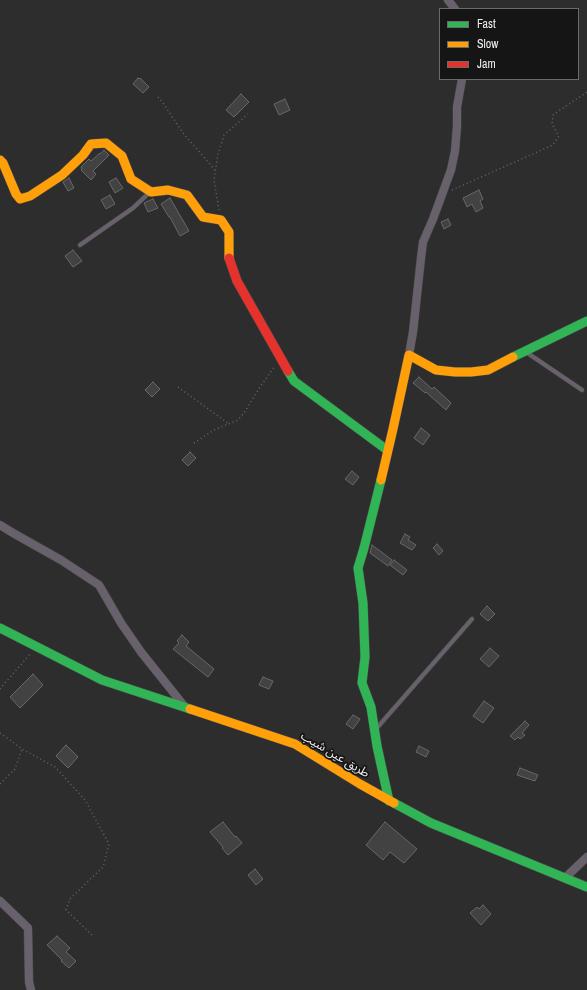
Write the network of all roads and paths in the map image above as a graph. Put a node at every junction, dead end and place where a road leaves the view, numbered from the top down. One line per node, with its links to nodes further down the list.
1 (448, 0): 2 (street)
2 (455, 8)
3 (462, 80): 10 (street)
4 (587, 92): 10 (path)
5 (158, 97): 8 (path)
6 (248, 114): 8 (path)
7 (0, 160): 9 (street)
8 (215, 170): 11 (path)
9 (151, 192): 11 (street); 12 (lane)
10 (442, 194): 15 (street)
11 (221, 220): 16 (street)
12 (80, 245)
13 (587, 321): 14 (street)
14 (524, 351): 15 (street); 18 (lane)
15 (409, 355): 21 (street)
16 (281, 358): 19 (path); 21 (street)
17 (178, 387): 19 (path)
18 (582, 390)
19 (229, 424): 20 (path)
20 (194, 443)
21 (387, 450): 28 (street)
22 (0, 525): 27 (street)
23 (472, 619): 28 (lane)
24 (0, 628): 25 (street, طريق عين شيب)
25 (37, 647): 26 (path); 27 (street, طريق عين شيب)
26 (0, 689)
27 (186, 708): 32 (street, طريق عين شيب)
28 (374, 731): 32 (street)
29 (0, 733): 30 (path)
30 (22, 749): 31 (path); 37 (path)
31 (0, 784)
32 (389, 801): 34 (street, طريق عين شيب)
33 (587, 857): 34 (street)
34 (565, 878): 35 (street, طريق عين شيب)
35 (587, 887)
36 (0, 901): 38 (street)
37 (93, 936)
38 (31, 990)

